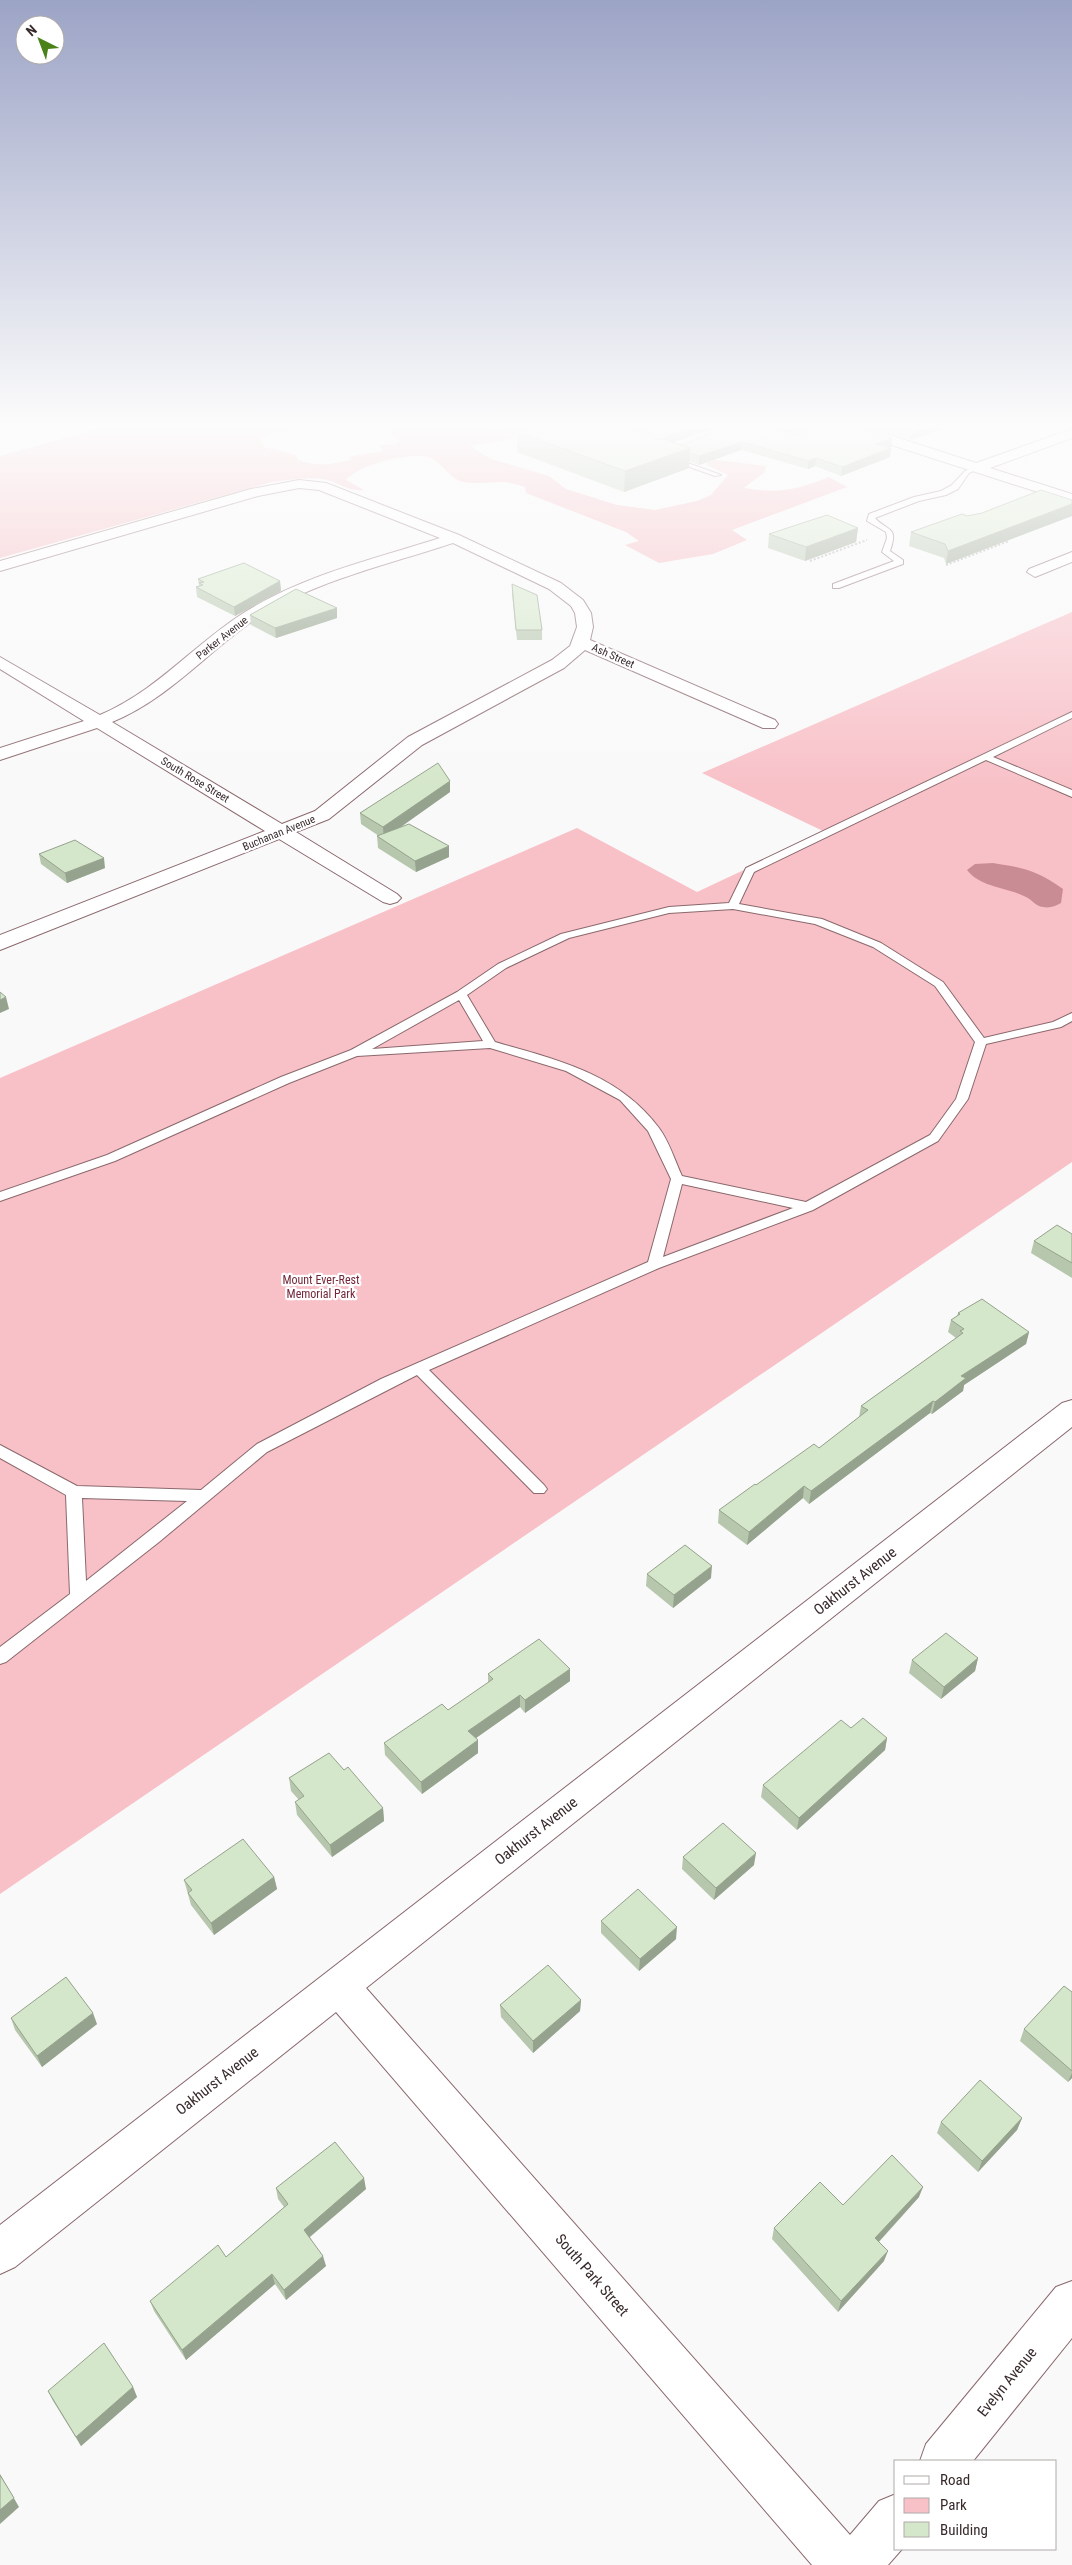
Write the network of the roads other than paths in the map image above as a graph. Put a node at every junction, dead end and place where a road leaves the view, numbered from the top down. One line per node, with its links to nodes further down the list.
1 (63, 548): 6 (street, Ash Street)
2 (424, 548): 12 (street, Parker Avenue)
3 (474, 548): 9 (street, Ash Street)
4 (888, 548): 8 (lane)
5 (1072, 557): 7 (street)
6 (0, 566)
7 (1035, 572)
8 (836, 586)
9 (581, 642): 13 (street, Ash Street); 17 (street, Buchanan Avenue)
10 (0, 662): 12 (street, South Rose Street)
11 (1072, 715): 15 (lane)
12 (99, 721): 14 (street, Parker Avenue); 17 (street, South Rose Street)
13 (769, 724)
14 (0, 754)
15 (986, 756): 16 (lane); 19 (lane)
16 (1072, 794)
17 (282, 833): 18 (street, South Rose Street); 20 (street, Buchanan Avenue)
18 (390, 898)
19 (733, 906): 21 (lane); 23 (lane)
20 (0, 943)
21 (461, 994): 24 (lane); 25 (lane)
22 (1072, 1016): 23 (lane)
23 (982, 1042): 28 (lane)
24 (491, 1044): 25 (lane); 26 (lane)
25 (355, 1053): 27 (lane)
26 (677, 1180): 28 (lane); 29 (lane)
27 (0, 1197)
28 (808, 1207): 29 (lane)
29 (654, 1265): 30 (lane)
30 (419, 1369): 33 (lane); 35 (lane)
31 (1072, 1411): 38 (street, Oakhurst Avenue)
32 (0, 1451): 34 (lane)
33 (538, 1489)
34 (74, 1492): 35 (lane); 36 (lane)
35 (204, 1496): 36 (lane)
36 (78, 1596): 37 (lane)
37 (0, 1657)
38 (339, 1986): 39 (street, Oakhurst Avenue); 43 (street, South Park Street)
39 (0, 2252)
40 (1072, 2303): 41 (street, Evelyn Avenue)
41 (943, 2460)
42 (894, 2520): 44 (street)
43 (844, 2565)
44 (858, 2565)

